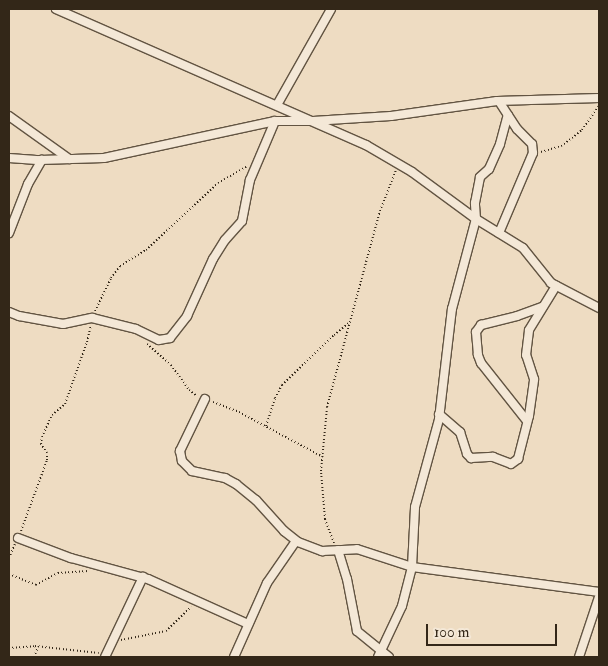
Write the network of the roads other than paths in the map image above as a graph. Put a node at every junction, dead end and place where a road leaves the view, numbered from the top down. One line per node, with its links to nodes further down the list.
1 (56, 9): 5 (street)
2 (331, 9): 5 (street)
3 (599, 98): 4 (street)
4 (499, 101): 6 (street); 9 (street)
5 (277, 105): 9 (street)
6 (508, 115): 13 (street); 15 (street)
7 (9, 116): 11 (street)
8 (275, 121): 9 (street); 11 (street); 19 (street)
9 (313, 121): 13 (street)
10 (9, 158): 12 (street)
11 (68, 159): 12 (street)
12 (42, 160): 14 (street)
13 (476, 219): 15 (street); 21 (street)
14 (9, 233)
15 (499, 234): 16 (street)
16 (556, 286): 17 (street); 18 (street)
17 (542, 307): 22 (street); 22 (street)
18 (599, 308)
19 (9, 312)
20 (205, 399): 24 (street)
21 (439, 414): 22 (street); 26 (street)
22 (528, 421)
23 (18, 538): 27 (street)
24 (296, 541): 25 (street); 30 (street)
25 (338, 550): 26 (street); 31 (street)
26 (412, 567): 28 (street); 31 (street)
27 (142, 577): 30 (street); 32 (street)
28 (599, 592)
29 (599, 597): 35 (street)
30 (248, 624): 33 (street)
31 (380, 653): 34 (street)
32 (106, 656)
33 (234, 657)
34 (389, 657)
35 (580, 657)

